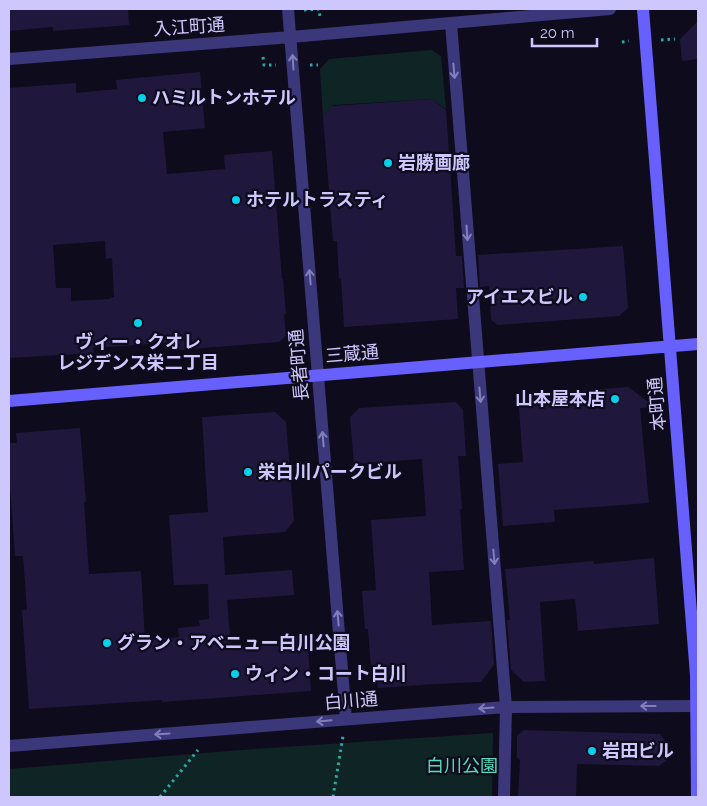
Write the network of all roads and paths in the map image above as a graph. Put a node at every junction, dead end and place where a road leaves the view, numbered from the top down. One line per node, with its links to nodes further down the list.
1 (288, 9): 5 (street, 長者町通)
2 (610, 9): 4 (street, 入江町通)
3 (643, 9): 8 (street, 本町通)
4 (451, 23): 5 (street, 入江町通); 9 (street, one-way to 9)
5 (291, 37): 6 (street, 入江町通); 10 (street, 長者町通, one-way to 5)
6 (9, 59)
7 (698, 344): 8 (street, 三蔵通)
8 (670, 347): 9 (street, 三蔵通); 12 (street, 本町通)
9 (478, 362): 10 (street, 三蔵通); 14 (street, one-way to 14)
10 (317, 375): 11 (street, 三蔵通); 15 (street, 長者町通, one-way to 10)
11 (9, 401)
12 (697, 675): 13 (street, 本町通)
13 (697, 706): 14 (street, 白川通, one-way to 14); 22 (street, 本町通)
14 (506, 707): 15 (street, 白川通, one-way to 15); 21 (street)
15 (346, 719): 17 (street, 白川通, one-way to 17)
16 (343, 736): 20 (path)
17 (9, 746)
18 (198, 750): 19 (path)
19 (160, 797)
20 (333, 797)
21 (504, 797)
22 (697, 797)

